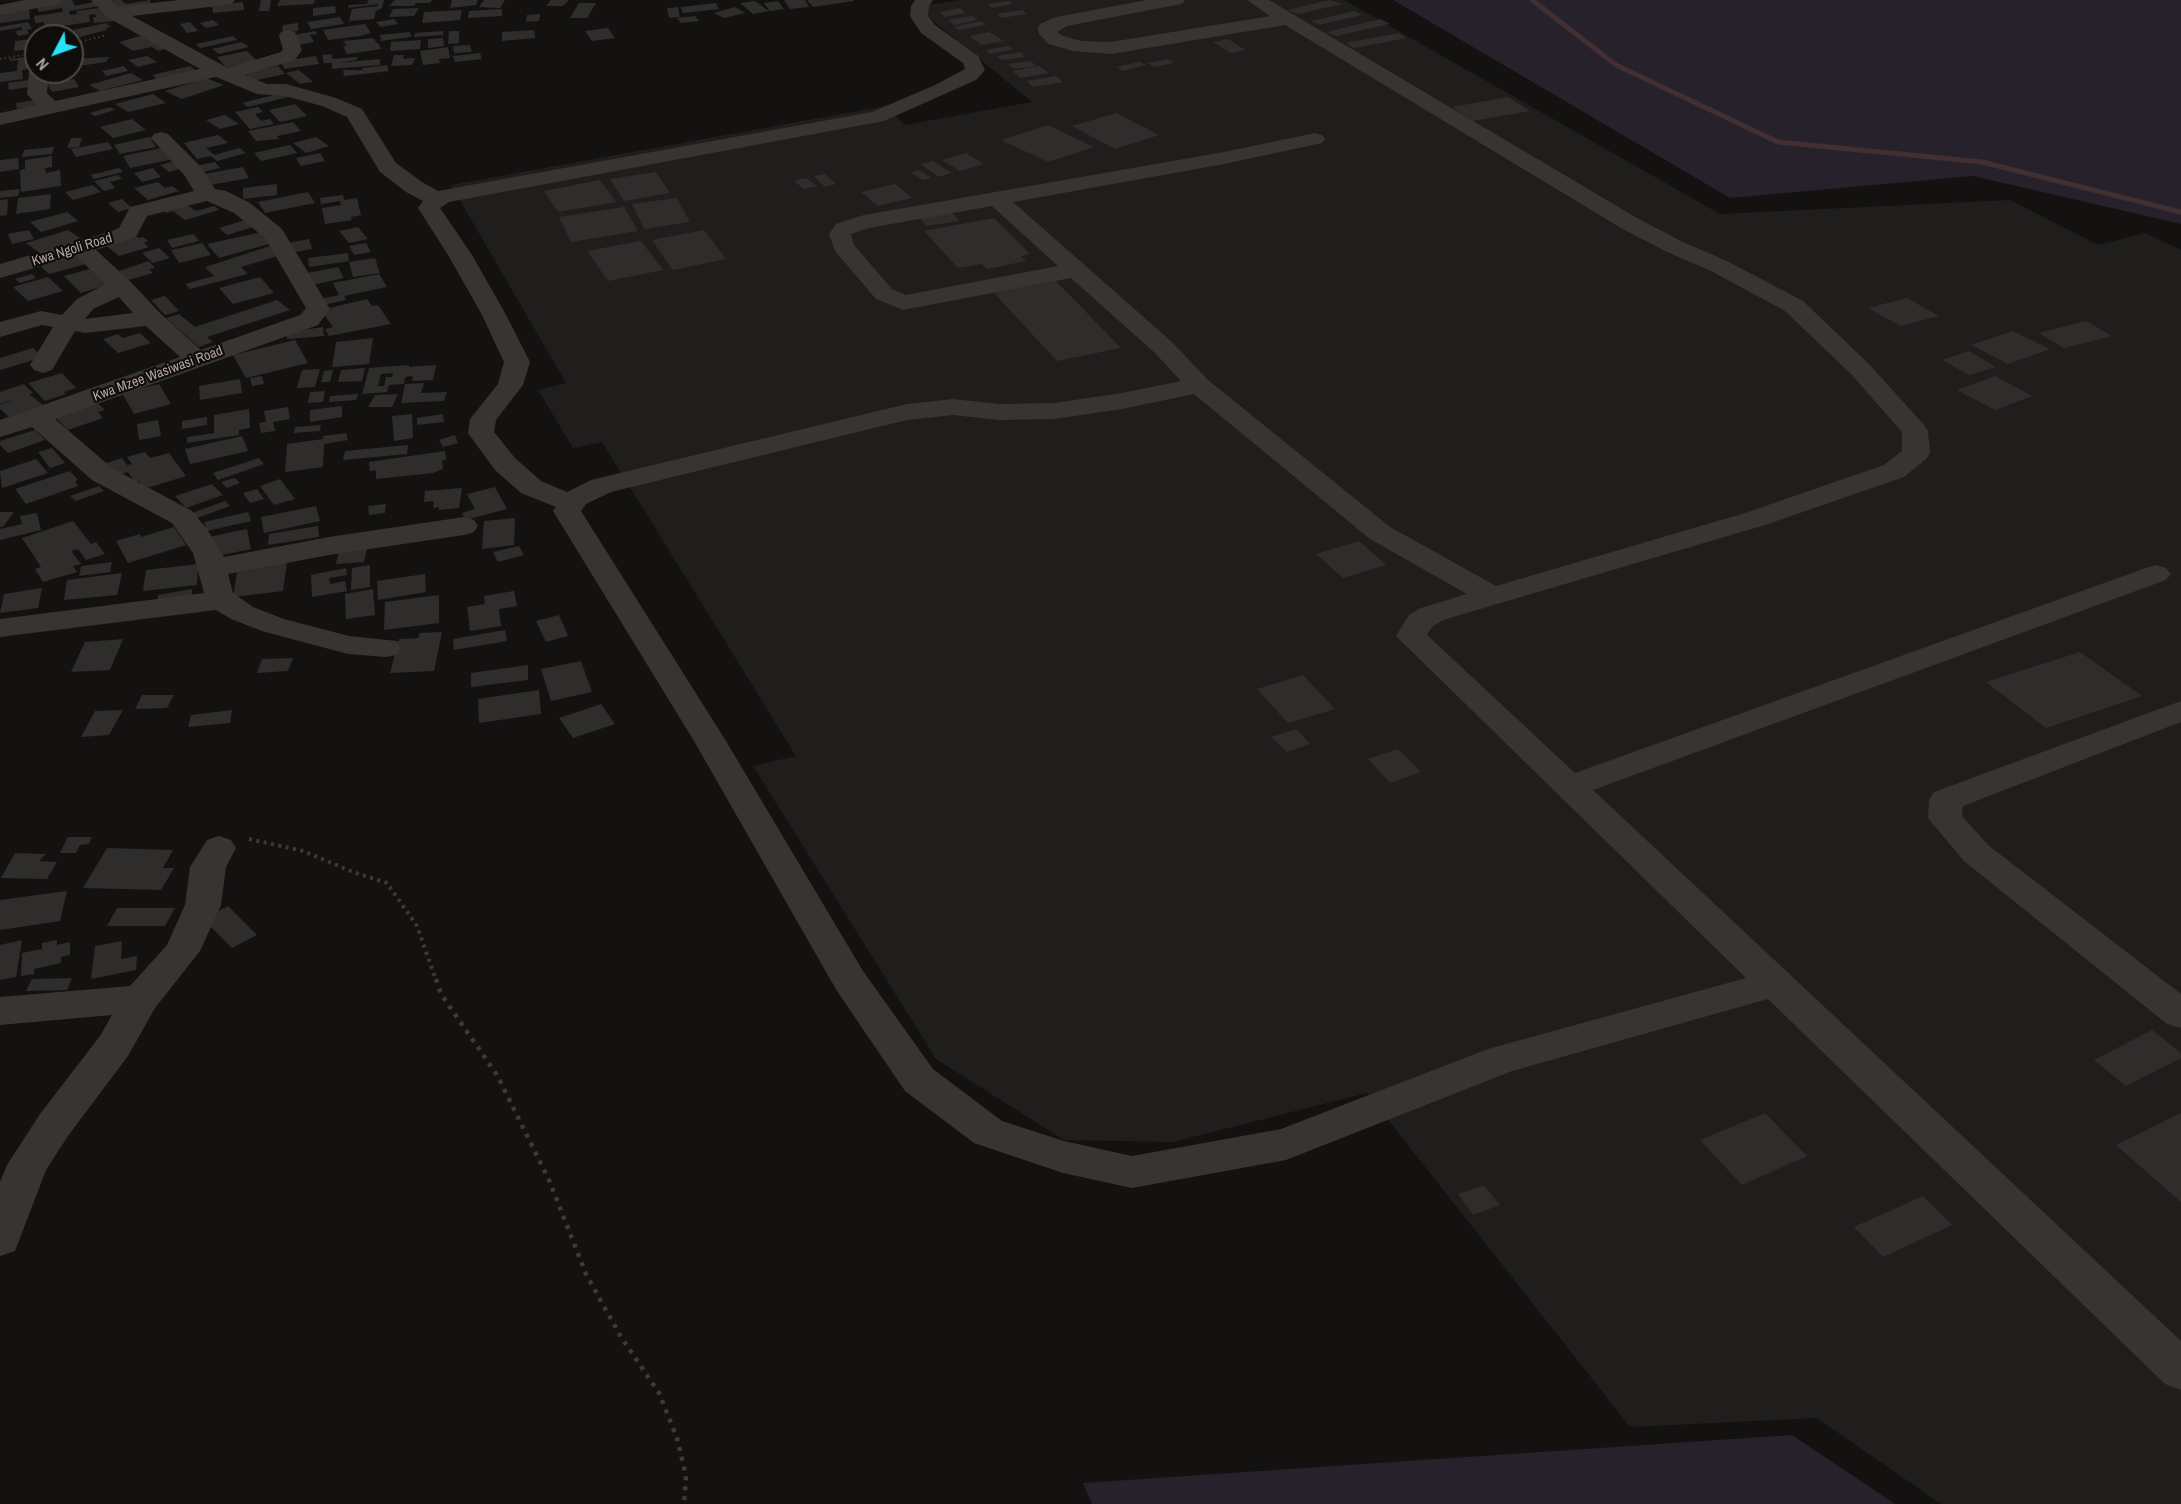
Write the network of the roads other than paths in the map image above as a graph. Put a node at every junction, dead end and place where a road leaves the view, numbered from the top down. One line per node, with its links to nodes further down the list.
1 (54, 0): 7 (street)
2 (226, 0): 6 (street)
3 (924, 0): 17 (street)
4 (1176, 0): 8 (street)
5 (1256, 0): 8 (street)
6 (106, 6): 10 (street)
7 (0, 10)
8 (1287, 19): 35 (street)
9 (288, 36): 10 (street)
10 (224, 72): 12 (street); 17 (street)
11 (38, 84): 12 (street)
12 (51, 108): 13 (street)
13 (0, 119)
14 (161, 138): 16 (street)
15 (1315, 139): 18 (street)
16 (207, 194): 19 (street, Kwa Ngoli Road); 26 (street, Kwa Mzee Wasiwasi Road)
17 (436, 199): 31 (street)
18 (997, 199): 20 (street); 20 (street)
19 (80, 248): 21 (street, Kwa Ngoli Road); 22 (street)
20 (1074, 270): 28 (street)
21 (0, 272)
22 (122, 286): 23 (street); 24 (street)
23 (151, 318): 24 (street); 26 (street)
24 (68, 324): 25 (street); 27 (street)
25 (0, 330)
26 (198, 360): 29 (street, Kwa Mzee Wasiwasi Road)
27 (43, 365)
28 (1199, 385): 31 (street); 35 (street)
29 (37, 417): 30 (street, Kwa Mzee Wasiwasi Road); 33 (street)
30 (0, 429)
31 (572, 504): 42 (street)
32 (464, 526): 33 (street)
33 (212, 568): 36 (street)
34 (2156, 574): 40 (street)
35 (1494, 597): 40 (street)
36 (223, 600): 37 (street); 38 (street)
37 (0, 628)
38 (386, 648)
39 (2181, 711): 45 (street)
40 (1568, 786): 42 (street)
41 (219, 848): 43 (street)
42 (1774, 984): 47 (street)
43 (141, 999): 44 (street); 46 (street)
44 (0, 1011)
45 (2181, 1014)
46 (0, 1239)
47 (2181, 1370)

